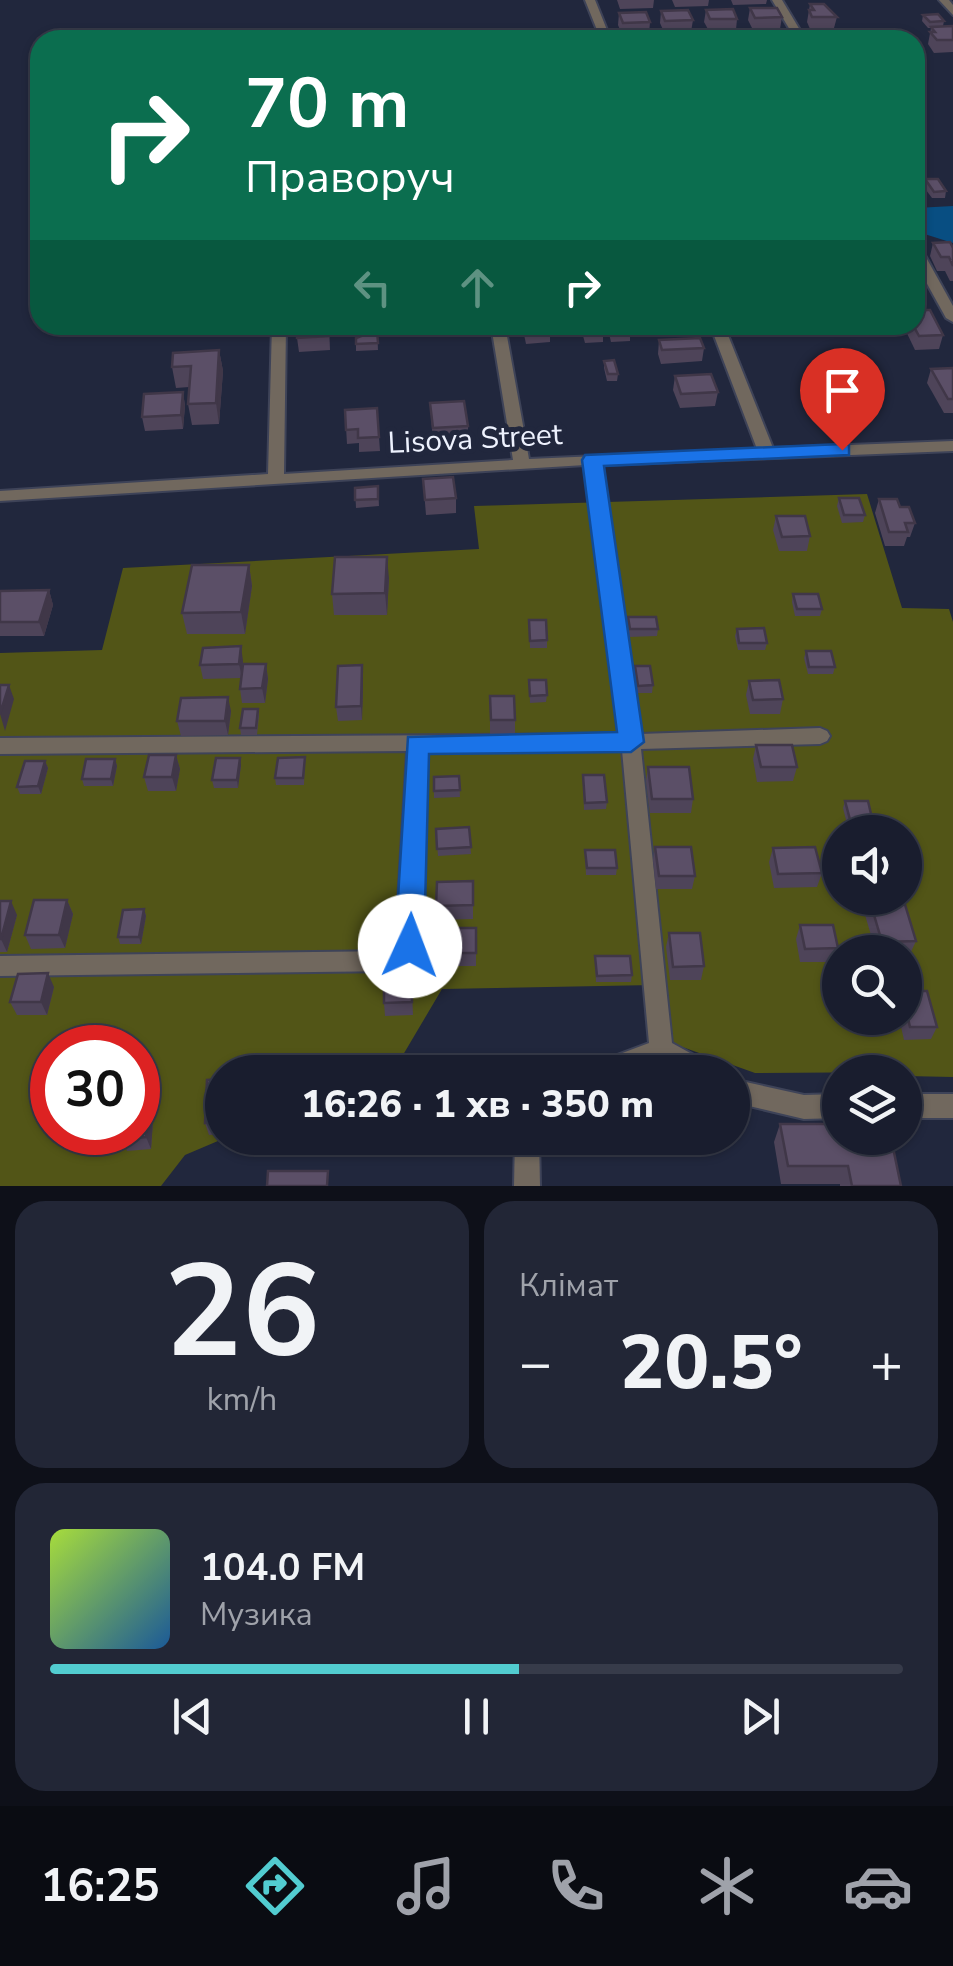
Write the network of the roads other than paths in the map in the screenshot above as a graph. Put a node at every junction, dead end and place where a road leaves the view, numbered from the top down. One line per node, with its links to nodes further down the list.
1 (590, 0): 5 (street)
2 (776, 0): 6 (street)
3 (944, 0): 4 (street)
4 (953, 12)
5 (602, 30)
6 (795, 30)
7 (925, 268): 8 (street)
8 (953, 318)
9 (279, 335): 16 (street)
10 (500, 335): 15 (street)
11 (722, 335): 13 (street)
12 (953, 446): 13 (street, Lisova Street)
13 (768, 453): 14 (street, Lisova Street)
14 (592, 460): 15 (street, Lisova Street); 19 (street)
15 (522, 464): 16 (street, Lisova Street)
16 (276, 478): 17 (street, Lisova Street)
17 (0, 496)
18 (820, 736): 19 (street)
19 (631, 742): 20 (street); 23 (street)
20 (417, 744): 21 (street); 22 (street)
21 (0, 746)
22 (0, 966)
23 (660, 1049): 24 (street); 25 (street)
24 (645, 1055)
25 (671, 1055)
26 (750, 1094): 27 (street)
27 (822, 1106)
28 (922, 1106): 29 (street)
29 (953, 1106)
30 (527, 1155): 31 (street)
31 (527, 1186)

